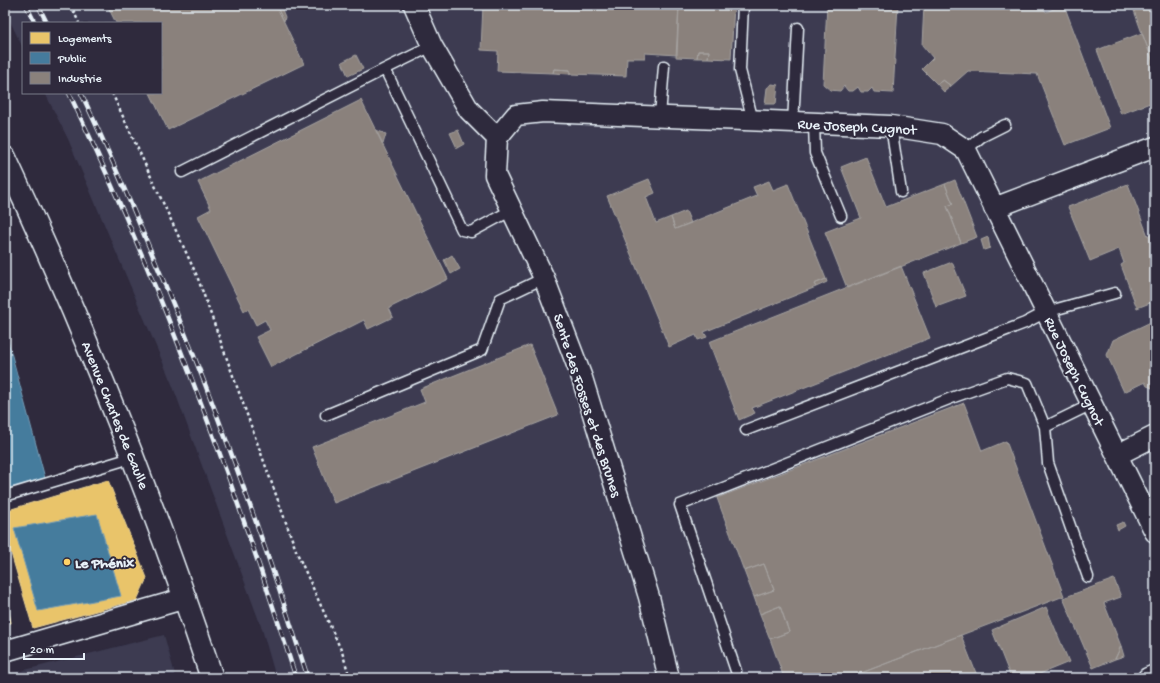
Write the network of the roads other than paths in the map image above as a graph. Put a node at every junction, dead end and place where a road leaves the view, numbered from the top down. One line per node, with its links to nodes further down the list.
1 (414, 5): 4 (street)
2 (743, 5): 8 (lane)
3 (798, 28): 9 (lane)
4 (432, 46): 6 (lane); 13 (street)
5 (664, 66): 7 (lane)
6 (384, 70): 17 (lane); 21 (lane)
7 (660, 116): 8 (street, Rue Joseph Cugnot); 13 (street, Rue Joseph Cugnot)
8 (753, 120): 9 (street, Rue Joseph Cugnot)
9 (793, 122): 10 (street, Rue Joseph Cugnot)
10 (814, 123): 12 (street, Rue Joseph Cugnot); 22 (lane)
11 (1006, 125): 15 (lane)
12 (891, 126): 15 (street, Rue Joseph Cugnot); 19 (lane)
13 (497, 138): 21 (street, Sente des Fosses et des Brunes)
14 (1155, 147): 20 (street)
15 (966, 150): 20 (street, Rue Joseph Cugnot)
16 (5, 158): 36 (main road, Avenue Charles de Gaulle)
17 (182, 172)
18 (5, 189): 32 (main road, Avenue Charles de Gaulle)
19 (901, 192)
20 (994, 208): 25 (street, Rue Joseph Cugnot)
21 (512, 210): 23 (street, Sente des Fosses et des Brunes)
22 (841, 216)
23 (544, 278): 27 (lane); 42 (street, Sente des Fosses et des Brunes)
24 (1115, 293): 25 (lane)
25 (1046, 312): 26 (street, Rue Joseph Cugnot); 29 (lane)
26 (1092, 404): 28 (lane); 31 (street, Rue Joseph Cugnot)
27 (326, 415)
28 (1045, 427): 35 (lane); 38 (lane)
29 (746, 430)
30 (1155, 436): 31 (street)
31 (1117, 455): 34 (street, Rue Joseph Cugnot)
32 (122, 461): 33 (lane); 36 (main road, Avenue Charles de Gaulle)
33 (5, 496)
34 (1155, 532)
35 (1088, 577)
36 (179, 601): 37 (street); 40 (main road, Avenue Charles de Gaulle); 41 (main road, Avenue Charles de Gaulle)
37 (5, 650)
38 (736, 671)
39 (1155, 675): 43 (street)
40 (197, 678)
41 (212, 678)
42 (669, 678)
43 (1148, 678)

